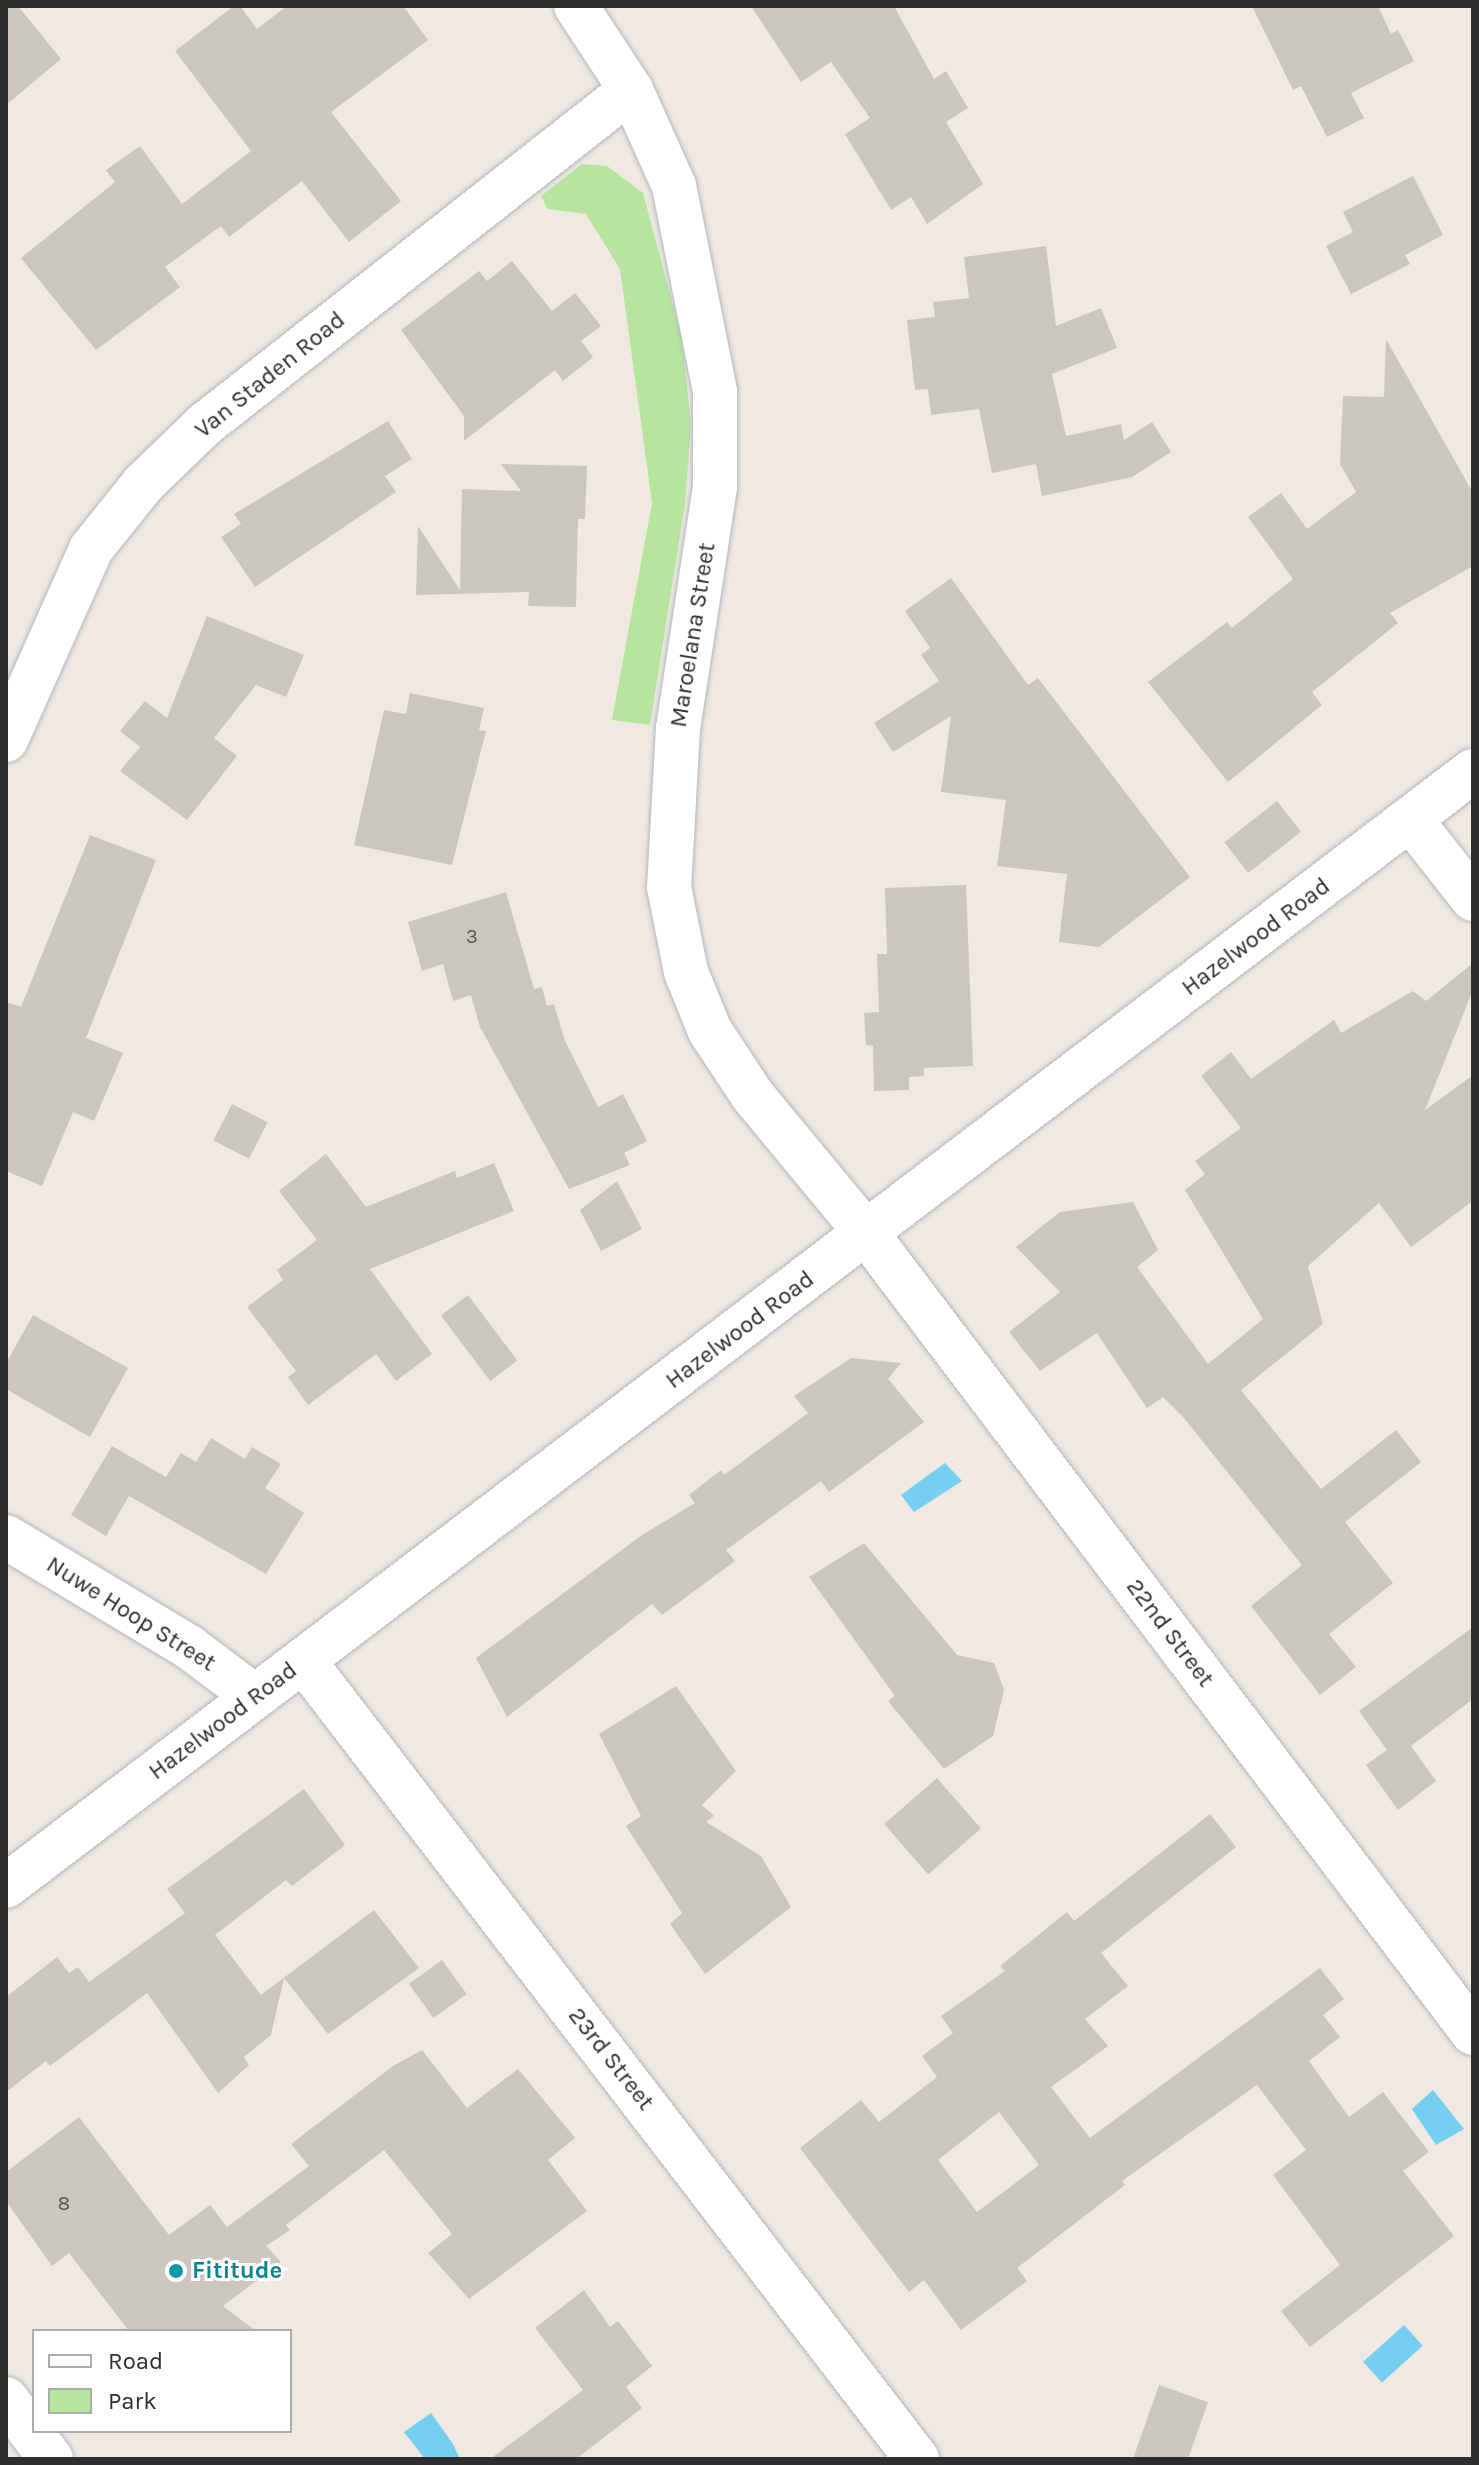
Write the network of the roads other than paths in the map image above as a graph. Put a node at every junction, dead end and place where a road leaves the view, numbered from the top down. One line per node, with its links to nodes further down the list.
1 (576, 6): 2 (street, Maroelana Street)
2 (631, 90): 3 (street, Van Staden Road); 7 (street, Maroelana Street)
3 (6, 740)
4 (1473, 771): 5 (street, Hazelwood Road)
5 (1410, 819): 6 (street); 7 (street, Hazelwood Road)
6 (1473, 899)
7 (867, 1234): 9 (street, Hazelwood Road); 12 (street, 22nd Street)
8 (6, 1537): 10 (street, Nuwe Hoop Street)
9 (303, 1660): 10 (street, Hazelwood Road); 15 (street, 23rd Street)
10 (254, 1696): 11 (street, Hazelwood Road)
11 (6, 1886)
12 (1473, 2033)
13 (6, 2399): 14 (street)
14 (51, 2459)
15 (917, 2459)

